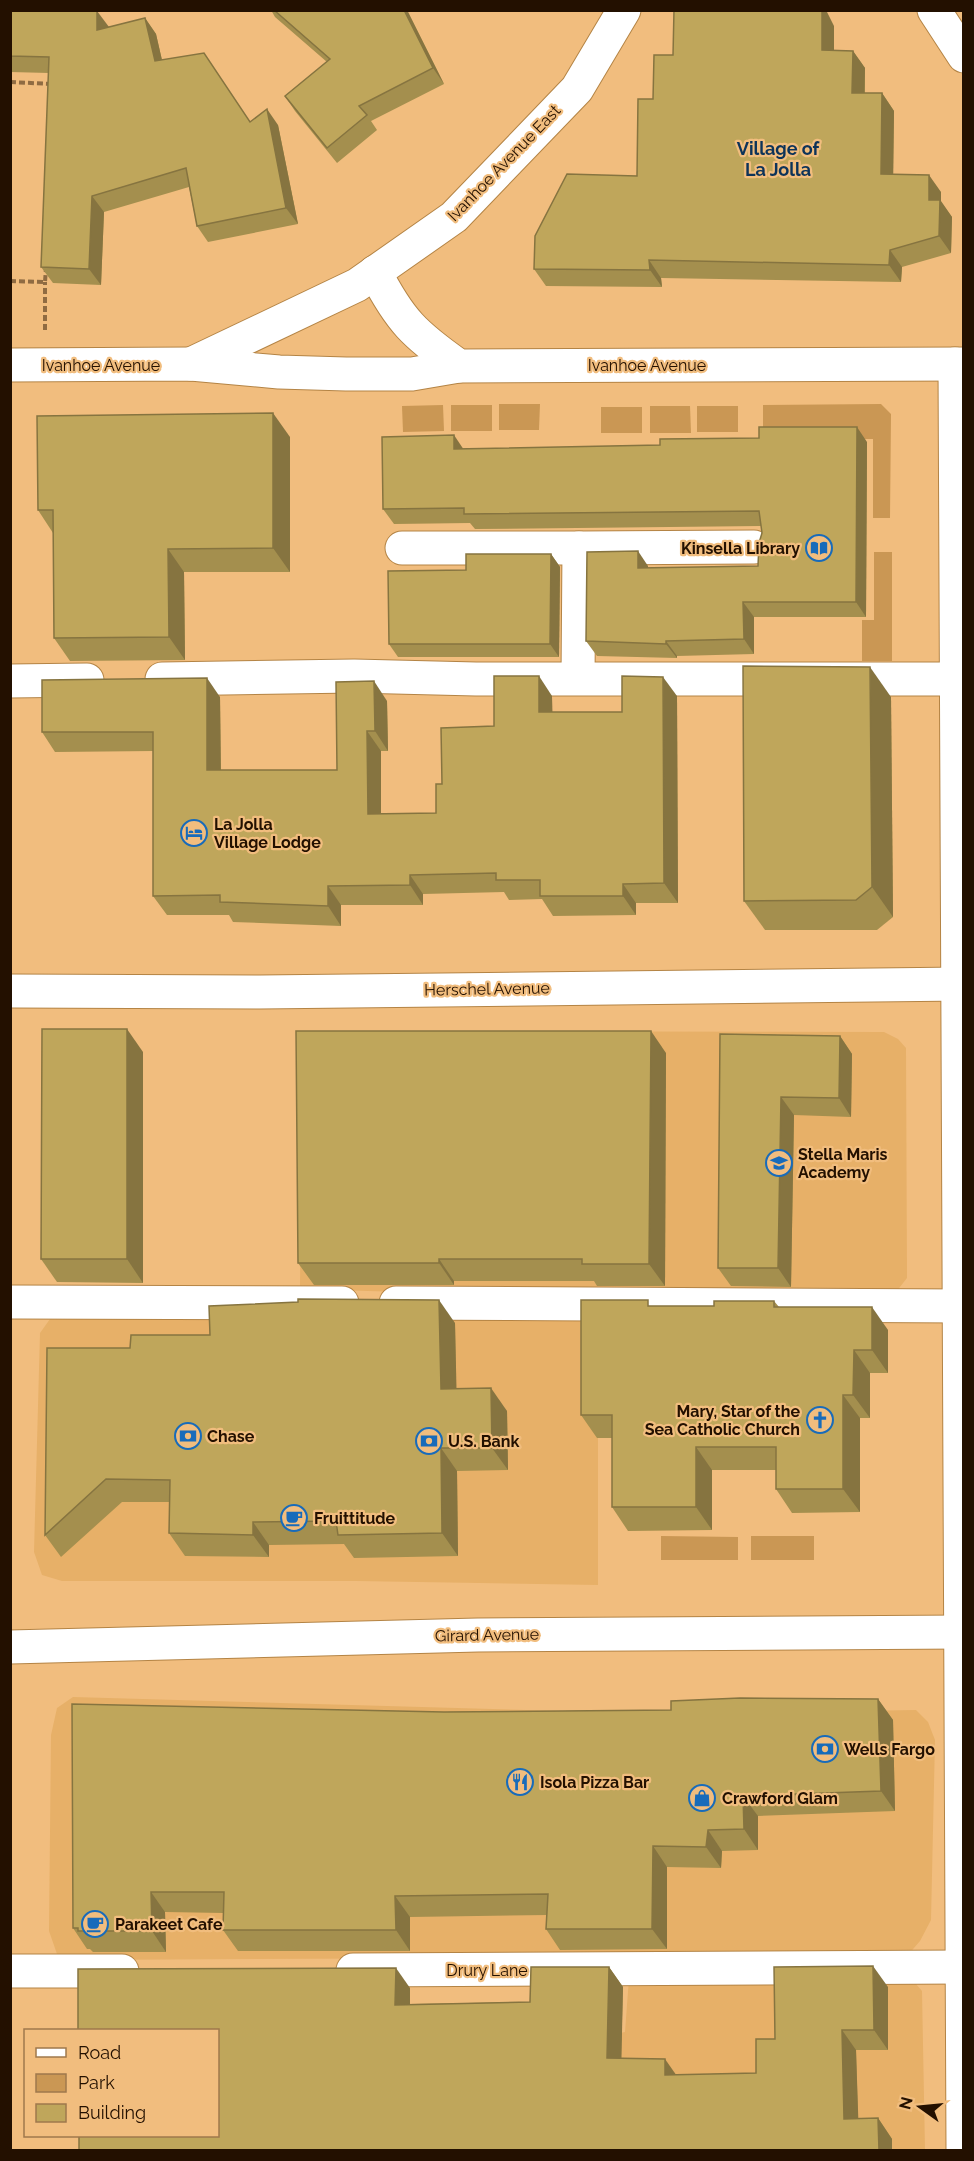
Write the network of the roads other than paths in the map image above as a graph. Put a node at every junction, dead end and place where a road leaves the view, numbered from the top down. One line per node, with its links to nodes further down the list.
1 (624, 10): 4 (street, Ivanhoe Avenue East)
2 (934, 10): 3 (street)
3 (963, 56)
4 (375, 272): 5 (street, Ivanhoe Avenue East); 8 (street)
5 (191, 364): 7 (street, Ivanhoe Avenue); 8 (street, Ivanhoe Avenue)
6 (959, 364): 8 (street, Ivanhoe Avenue); 13 (street)
7 (10, 365)
8 (459, 366)
9 (754, 547): 11 (street)
10 (402, 548): 11 (street)
11 (579, 548): 12 (street)
12 (578, 678): 13 (street); 14 (street)
13 (960, 679): 15 (street)
14 (10, 681)
15 (961, 984): 16 (street, Herschel Avenue); 18 (street)
16 (10, 991)
17 (10, 1302): 18 (street)
18 (962, 1306): 19 (street)
19 (962, 1632): 20 (street, Girard Avenue); 21 (street)
20 (10, 1647)
21 (963, 1967): 22 (street, Drury Lane); 25 (street)
22 (326, 1970)
23 (10, 1971): 24 (street)
24 (149, 1971)
25 (963, 2151)

